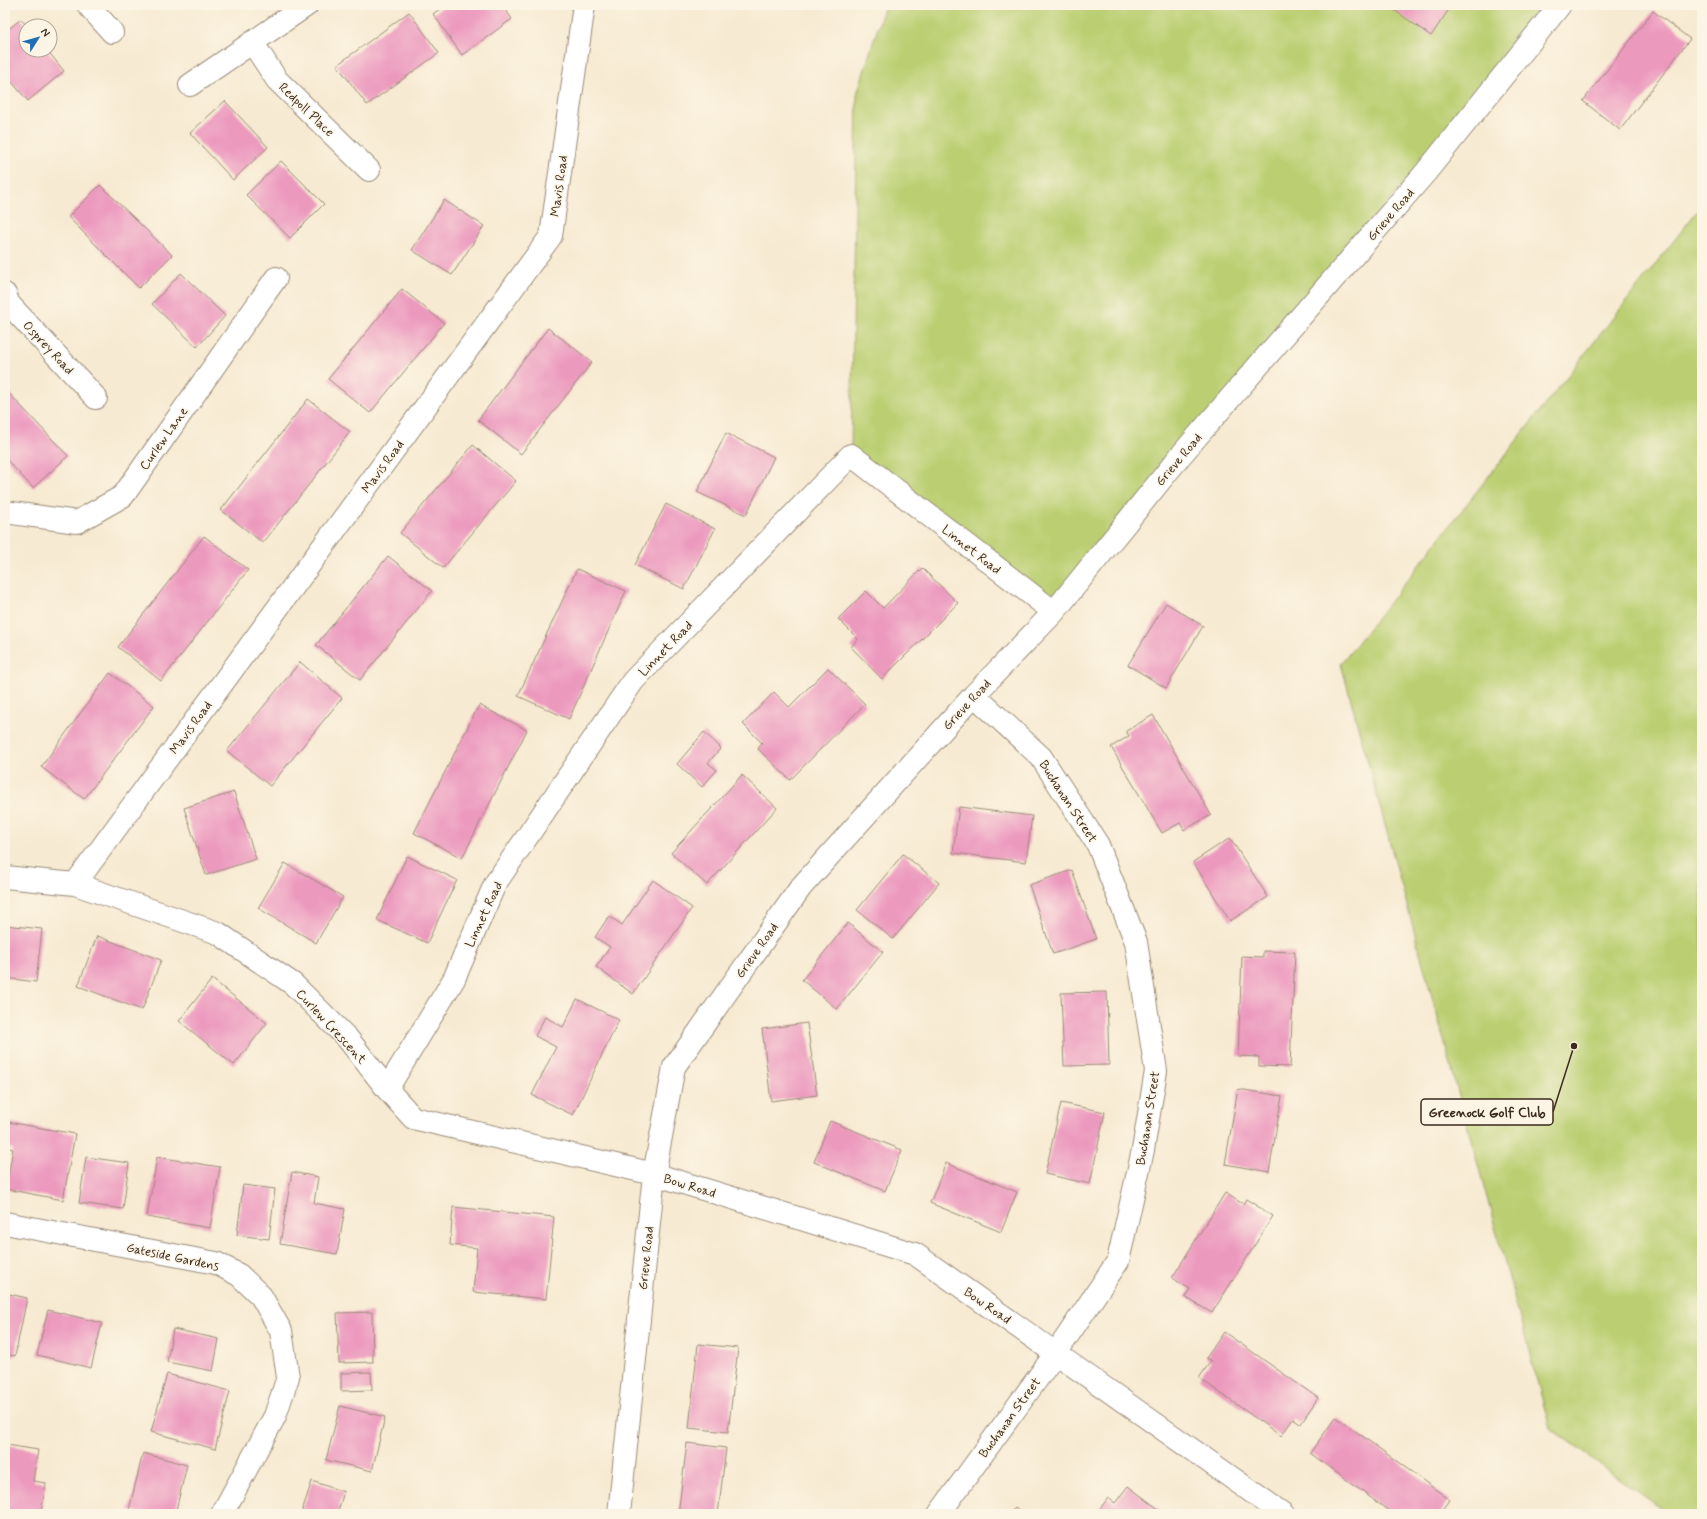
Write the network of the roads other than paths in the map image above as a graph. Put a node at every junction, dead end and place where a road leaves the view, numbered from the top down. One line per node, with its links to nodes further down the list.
1 (88, 5): 5 (street)
2 (307, 5): 6 (street)
3 (584, 5): 16 (street, Mavis Road)
4 (1560, 5): 13 (street, Grieve Road)
5 (112, 32)
6 (252, 42): 7 (street); 8 (street, Redpoll Place)
7 (190, 85)
8 (369, 170)
9 (276, 278): 12 (street, Curlew Lane)
10 (6, 302): 11 (street, Osprey Road)
11 (96, 398)
12 (5, 512)
13 (1054, 612): 14 (street, Grieve Road); 17 (street, Linnet Road)
14 (974, 695): 18 (street, Grieve Road); 20 (street, Buchanan Street)
15 (5, 877): 16 (street, Curlew Crescent)
16 (75, 884): 17 (street, Curlew Crescent)
17 (387, 1089): 18 (street, Curlew Crescent)
18 (654, 1174): 20 (street, Bow Road); 22 (street, Grieve Road)
19 (5, 1223): 21 (street, Gateside Gardens)
20 (1056, 1353): 23 (street, Buchanan Street); 24 (street, Bow Road)
21 (222, 1514)
22 (619, 1514)
23 (939, 1514)
24 (1283, 1514)

